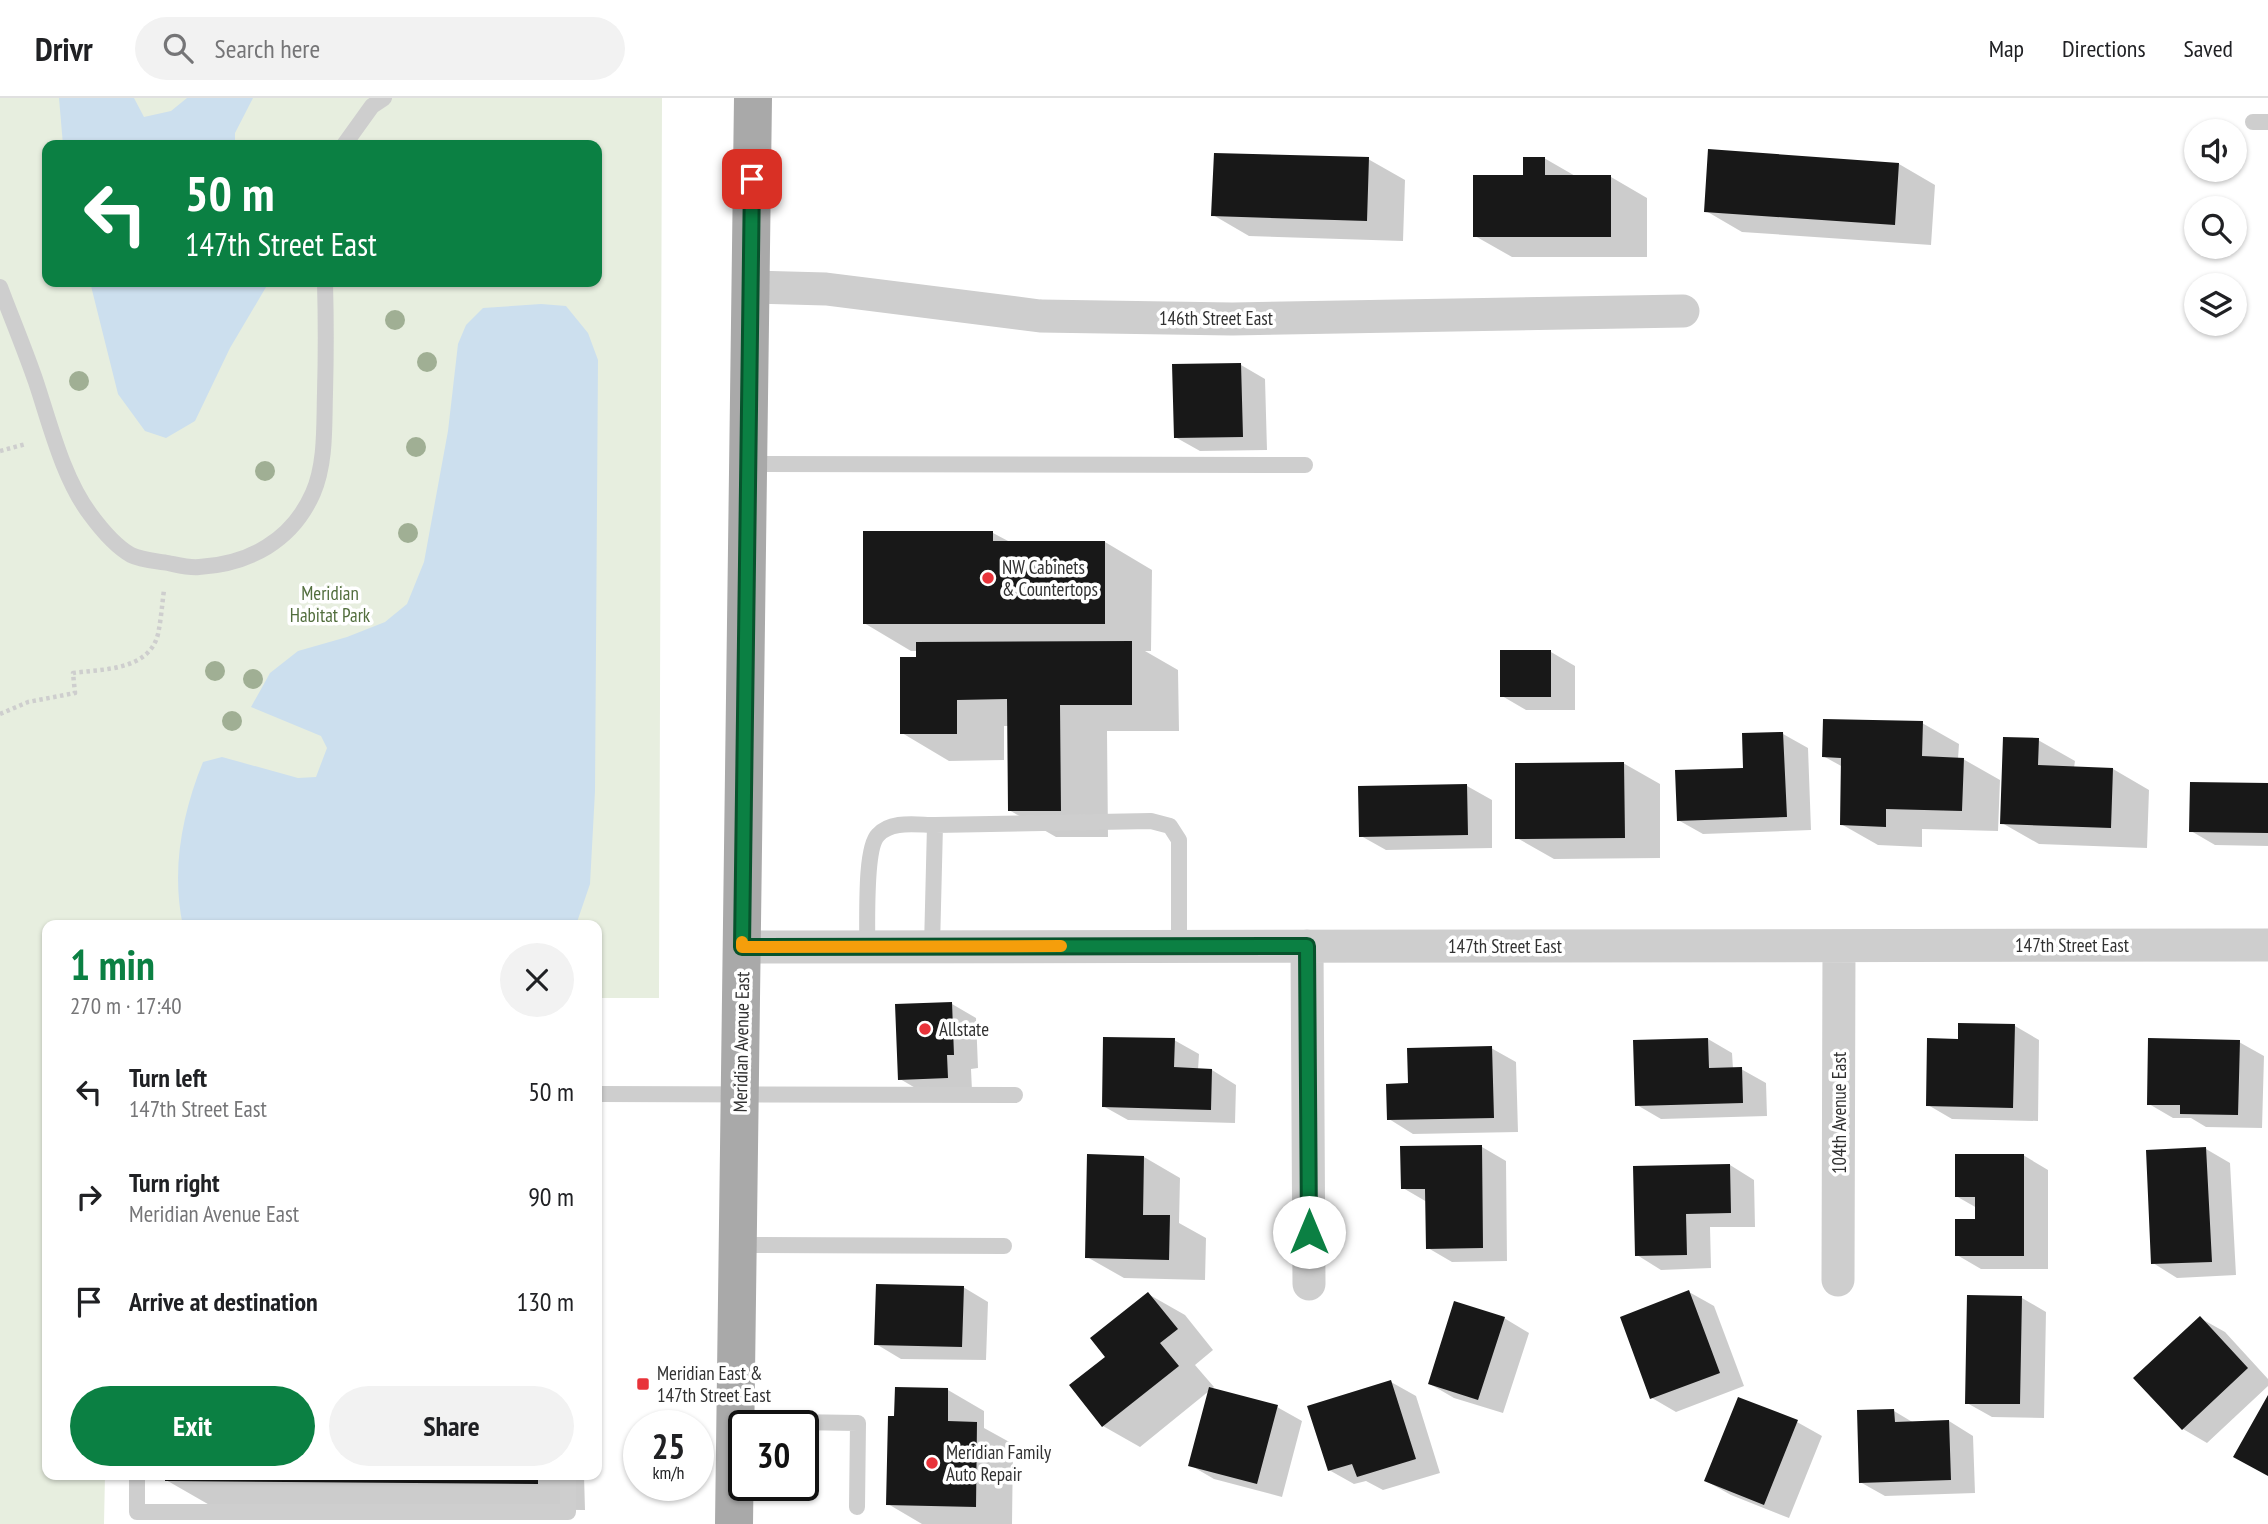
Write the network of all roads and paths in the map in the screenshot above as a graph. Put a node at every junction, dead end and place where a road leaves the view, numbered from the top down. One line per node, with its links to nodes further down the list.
1 (384, 98): 3 (lane)
2 (753, 98): 6 (main road, Meridian Avenue East)
3 (348, 140)
4 (0, 287): 5 (lane)
5 (325, 287)
6 (750, 287): 7 (street, 146th Street East); 10 (main road, Meridian Avenue East)
7 (1684, 311)
8 (32, 441): 9 (path)
9 (0, 451)
10 (748, 464): 11 (lane); 19 (main road, Meridian Avenue East)
11 (1304, 465)
12 (165, 584): 13 (path)
13 (0, 714)
14 (935, 825): 16 (lane); 20 (lane); 21 (lane)
15 (2268, 945): 18 (street, 147th Street East)
16 (1179, 946): 17 (street, 147th Street East); 21 (street, 147th Street East)
17 (1307, 946): 18 (street, 147th Street East); 28 (street)
18 (1839, 946): 27 (street, 104th Avenue East)
19 (742, 947): 20 (street, 147th Street East); 23 (main road, Meridian Avenue East)
20 (867, 947): 21 (street, 147th Street East)
21 (932, 947)
22 (602, 1094): 23 (lane)
23 (740, 1094): 24 (lane); 25 (main road, Meridian Avenue East)
24 (1015, 1095)
25 (738, 1244): 26 (lane); 29 (main road, Meridian Avenue East)
26 (1004, 1246)
27 (1838, 1280)
28 (1310, 1284)
29 (735, 1410)
30 (819, 1422): 34 (lane)
31 (137, 1480): 32 (lane)
32 (568, 1480)
33 (734, 1501): 35 (main road, Meridian Avenue East)
34 (857, 1507)
35 (734, 1524)

